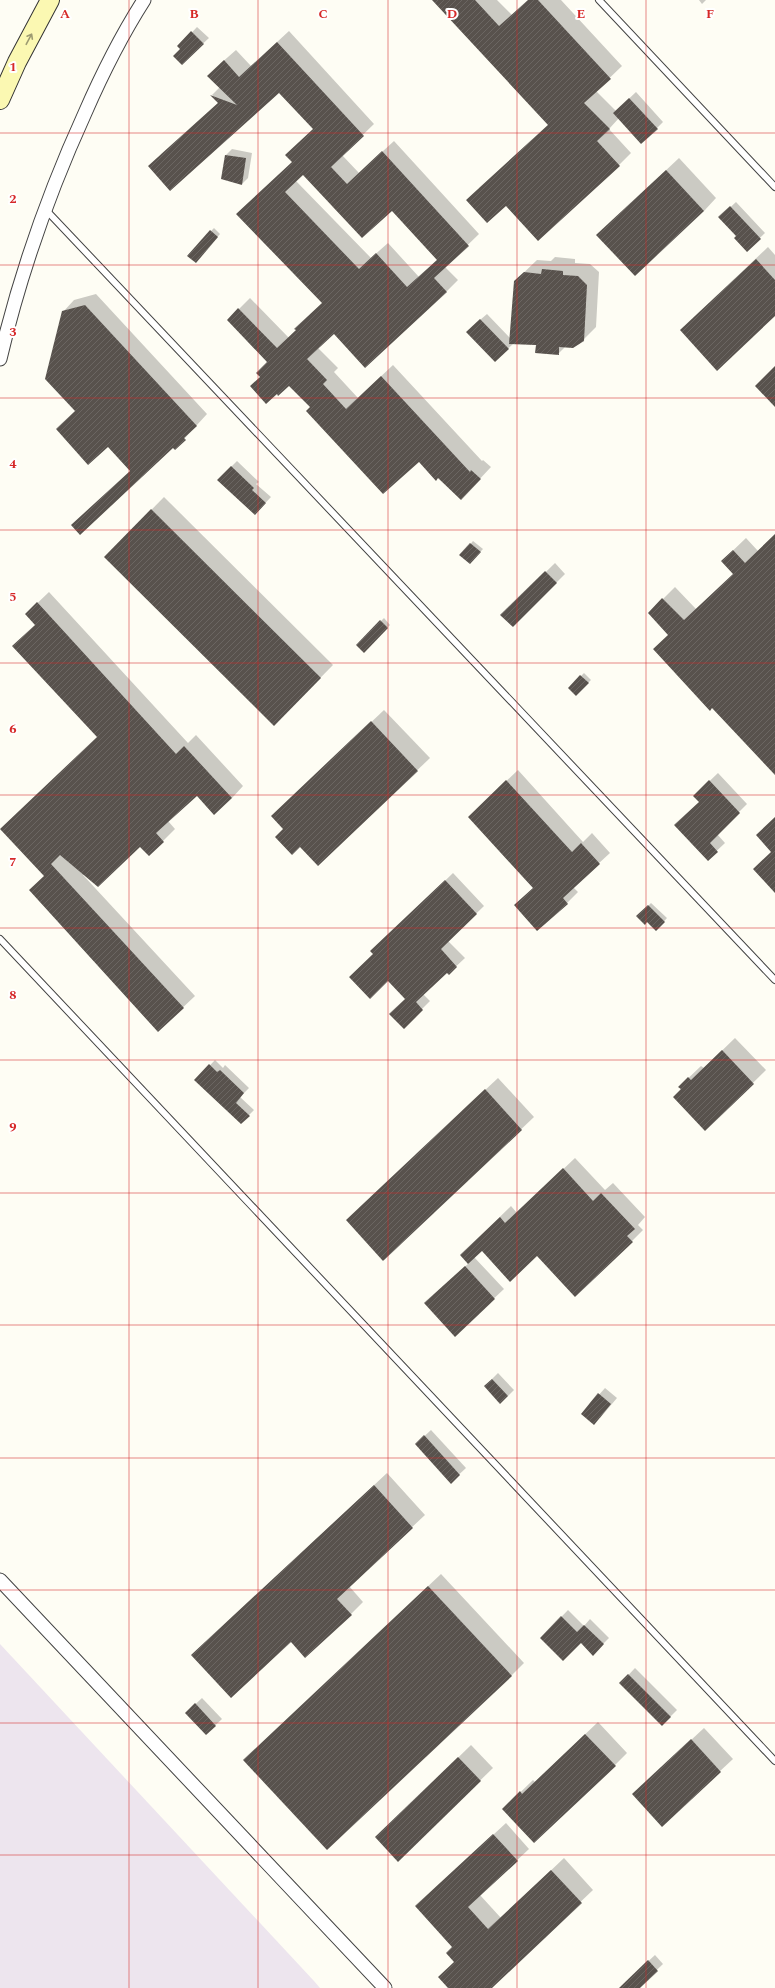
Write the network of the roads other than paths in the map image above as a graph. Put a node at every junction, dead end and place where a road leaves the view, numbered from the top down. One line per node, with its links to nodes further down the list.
1 (50, 0): 4 (street, one-way to 1)
2 (144, 0): 6 (street)
3 (599, 0): 5 (lane)
4 (0, 100)
5 (775, 187)
6 (45, 208): 7 (street); 9 (lane)
7 (0, 359)
8 (0, 939): 11 (lane)
9 (775, 980)
10 (0, 1580): 12 (street)
11 (775, 1761)
12 (385, 1988)

